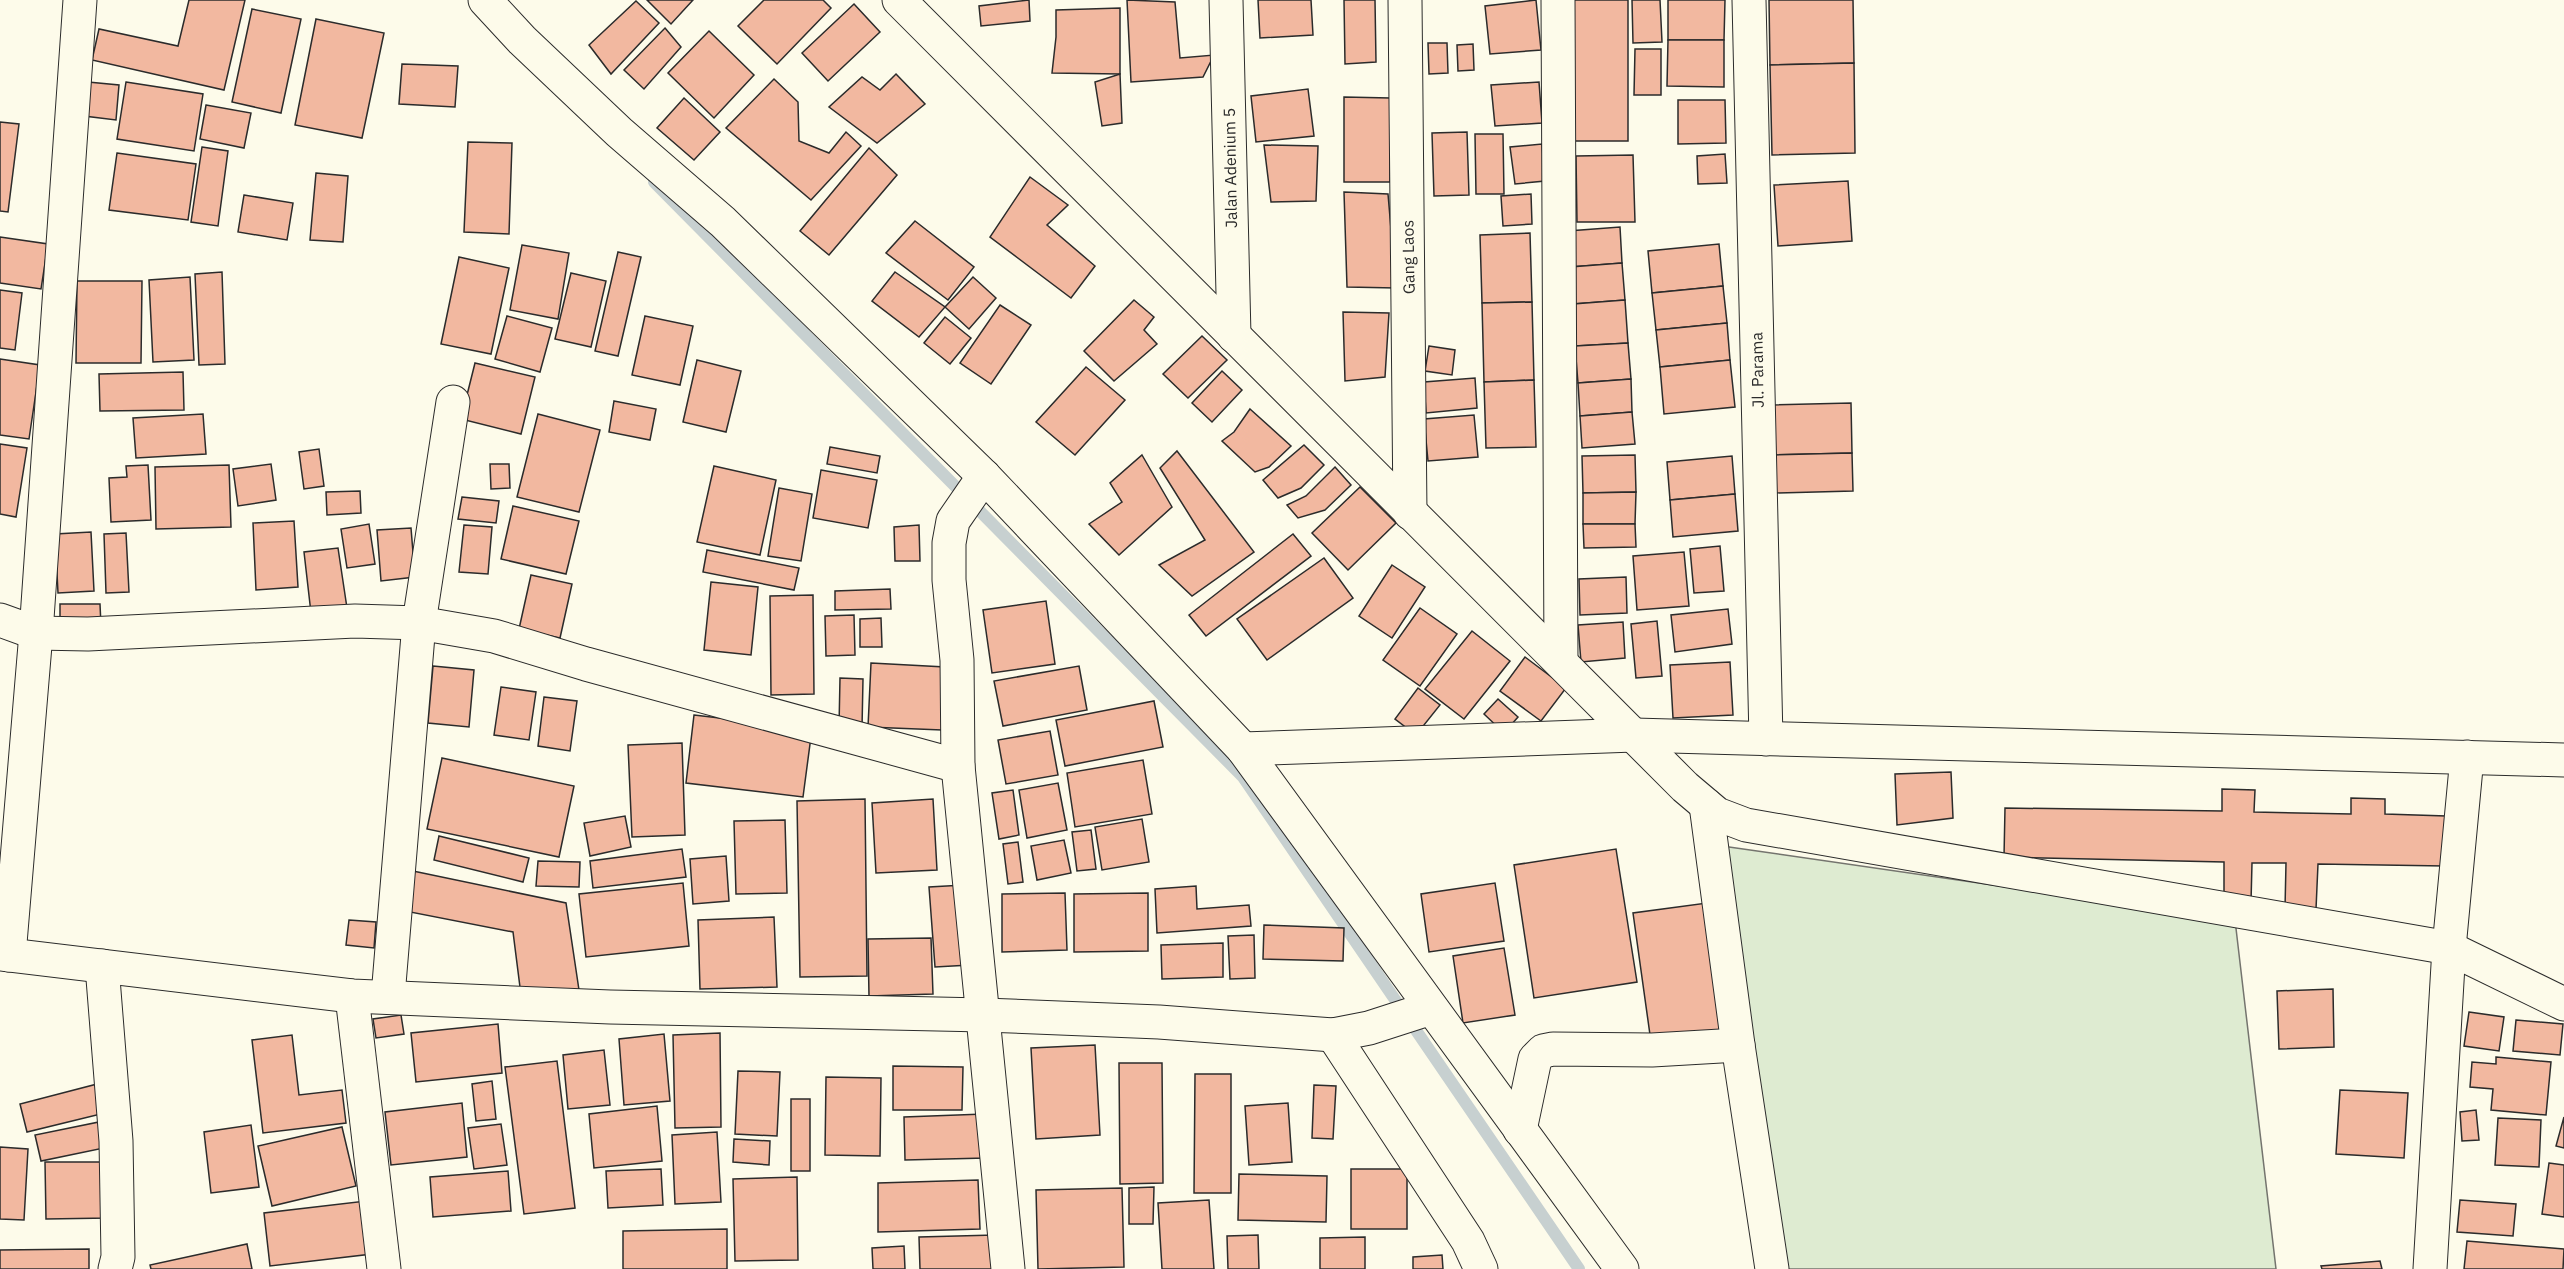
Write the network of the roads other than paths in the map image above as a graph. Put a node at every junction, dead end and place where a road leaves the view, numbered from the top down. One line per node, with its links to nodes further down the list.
1 (80, 0): 14 (street)
2 (485, 0): 10 (street)
3 (900, 0): 8 (street)
4 (1226, 0): 8 (street, Jalan Adenium 5)
5 (1405, 0): 11 (street, Gang Laos)
6 (1558, 0): 15 (street)
7 (1749, 0): 17 (street, Jl. Parama)
8 (1234, 336): 11 (street)
9 (453, 402): 13 (street)
10 (978, 485): 18 (street); 21 (street)
11 (1410, 513): 15 (street)
12 (0, 620): 14 (street)
13 (419, 623): 14 (street); 21 (street); 27 (street)
14 (36, 633): 24 (street)
15 (1561, 661): 16 (street)
16 (1634, 735): 17 (street); 18 (street); 22 (street)
17 (1766, 739): 19 (street)
18 (1243, 749): 29 (street)
19 (2466, 757): 20 (street); 23 (street)
20 (2564, 759)
21 (958, 766): 30 (street)
22 (1706, 805): 23 (street); 32 (street)
23 (2449, 948): 28 (street); 40 (street)
24 (4, 954): 25 (street)
25 (102, 966): 26 (street); 34 (street)
26 (352, 996): 27 (street); 35 (street)
27 (388, 996): 30 (street)
28 (2564, 1004)
29 (1422, 1010): 31 (street); 33 (street)
30 (984, 1015): 31 (street); 36 (street)
31 (1333, 1035): 37 (street)
32 (1738, 1045): 33 (street); 39 (street)
33 (1520, 1130): 38 (street)
34 (115, 1269)
35 (384, 1269)
36 (1008, 1269)
37 (1481, 1269)
38 (1622, 1269)
39 (1772, 1269)
40 (2430, 1269)

